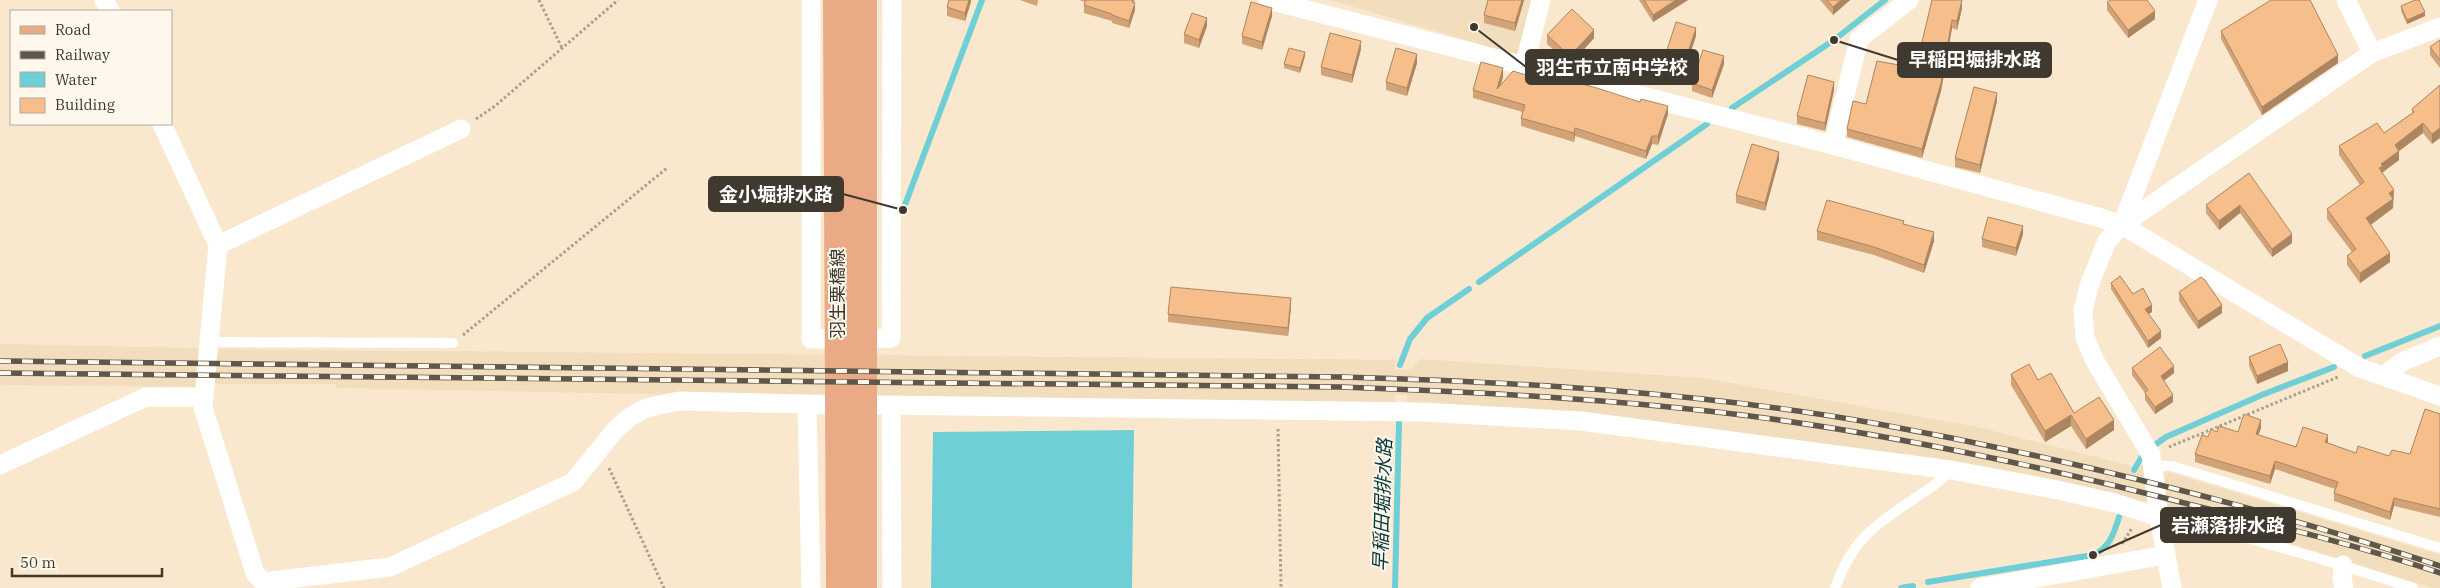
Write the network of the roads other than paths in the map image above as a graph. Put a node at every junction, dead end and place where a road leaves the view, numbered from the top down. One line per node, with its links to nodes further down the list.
1 (811, 0): 4 (street)
2 (837, 0): 34 (main road, 羽生栗橋線)
3 (863, 0): 35 (main road, 羽生栗橋線)
4 (892, 0)
5 (1268, 0): 12 (street)
6 (1541, 0): 12 (street)
7 (1909, 0): 15 (street)
8 (2208, 0): 16 (street)
9 (2346, 0): 11 (street)
10 (2440, 27): 11 (street)
11 (2372, 53): 16 (street)
12 (1524, 66): 15 (street)
13 (162, 125): 17 (street)
14 (461, 129): 17 (street)
15 (1833, 145): 16 (street)
16 (2122, 225): 21 (street); 26 (street)
17 (218, 246): 18 (street)
18 (208, 342): 19 (lane); 23 (street)
19 (453, 343)
20 (2440, 346): 21 (street)
21 (2384, 376): 22 (street)
22 (2440, 396)
23 (203, 398): 24 (street); 27 (street)
24 (807, 404): 25 (street); 33 (street)
25 (891, 405): 28 (street); 36 (street)
26 (2153, 461): 29 (street); 30 (lane)
27 (0, 465)
28 (1951, 470): 29 (street); 37 (lane)
29 (2150, 515): 31 (street); 32 (lane)
30 (2440, 548)
31 (2165, 555): 38 (street); 39 (street)
32 (2343, 565): 40 (street); 41 (lane)
33 (811, 588)
34 (840, 588)
35 (863, 588)
36 (892, 588)
37 (1835, 588)
38 (1980, 588)
39 (2172, 588)
40 (2344, 588)
41 (2413, 588)

